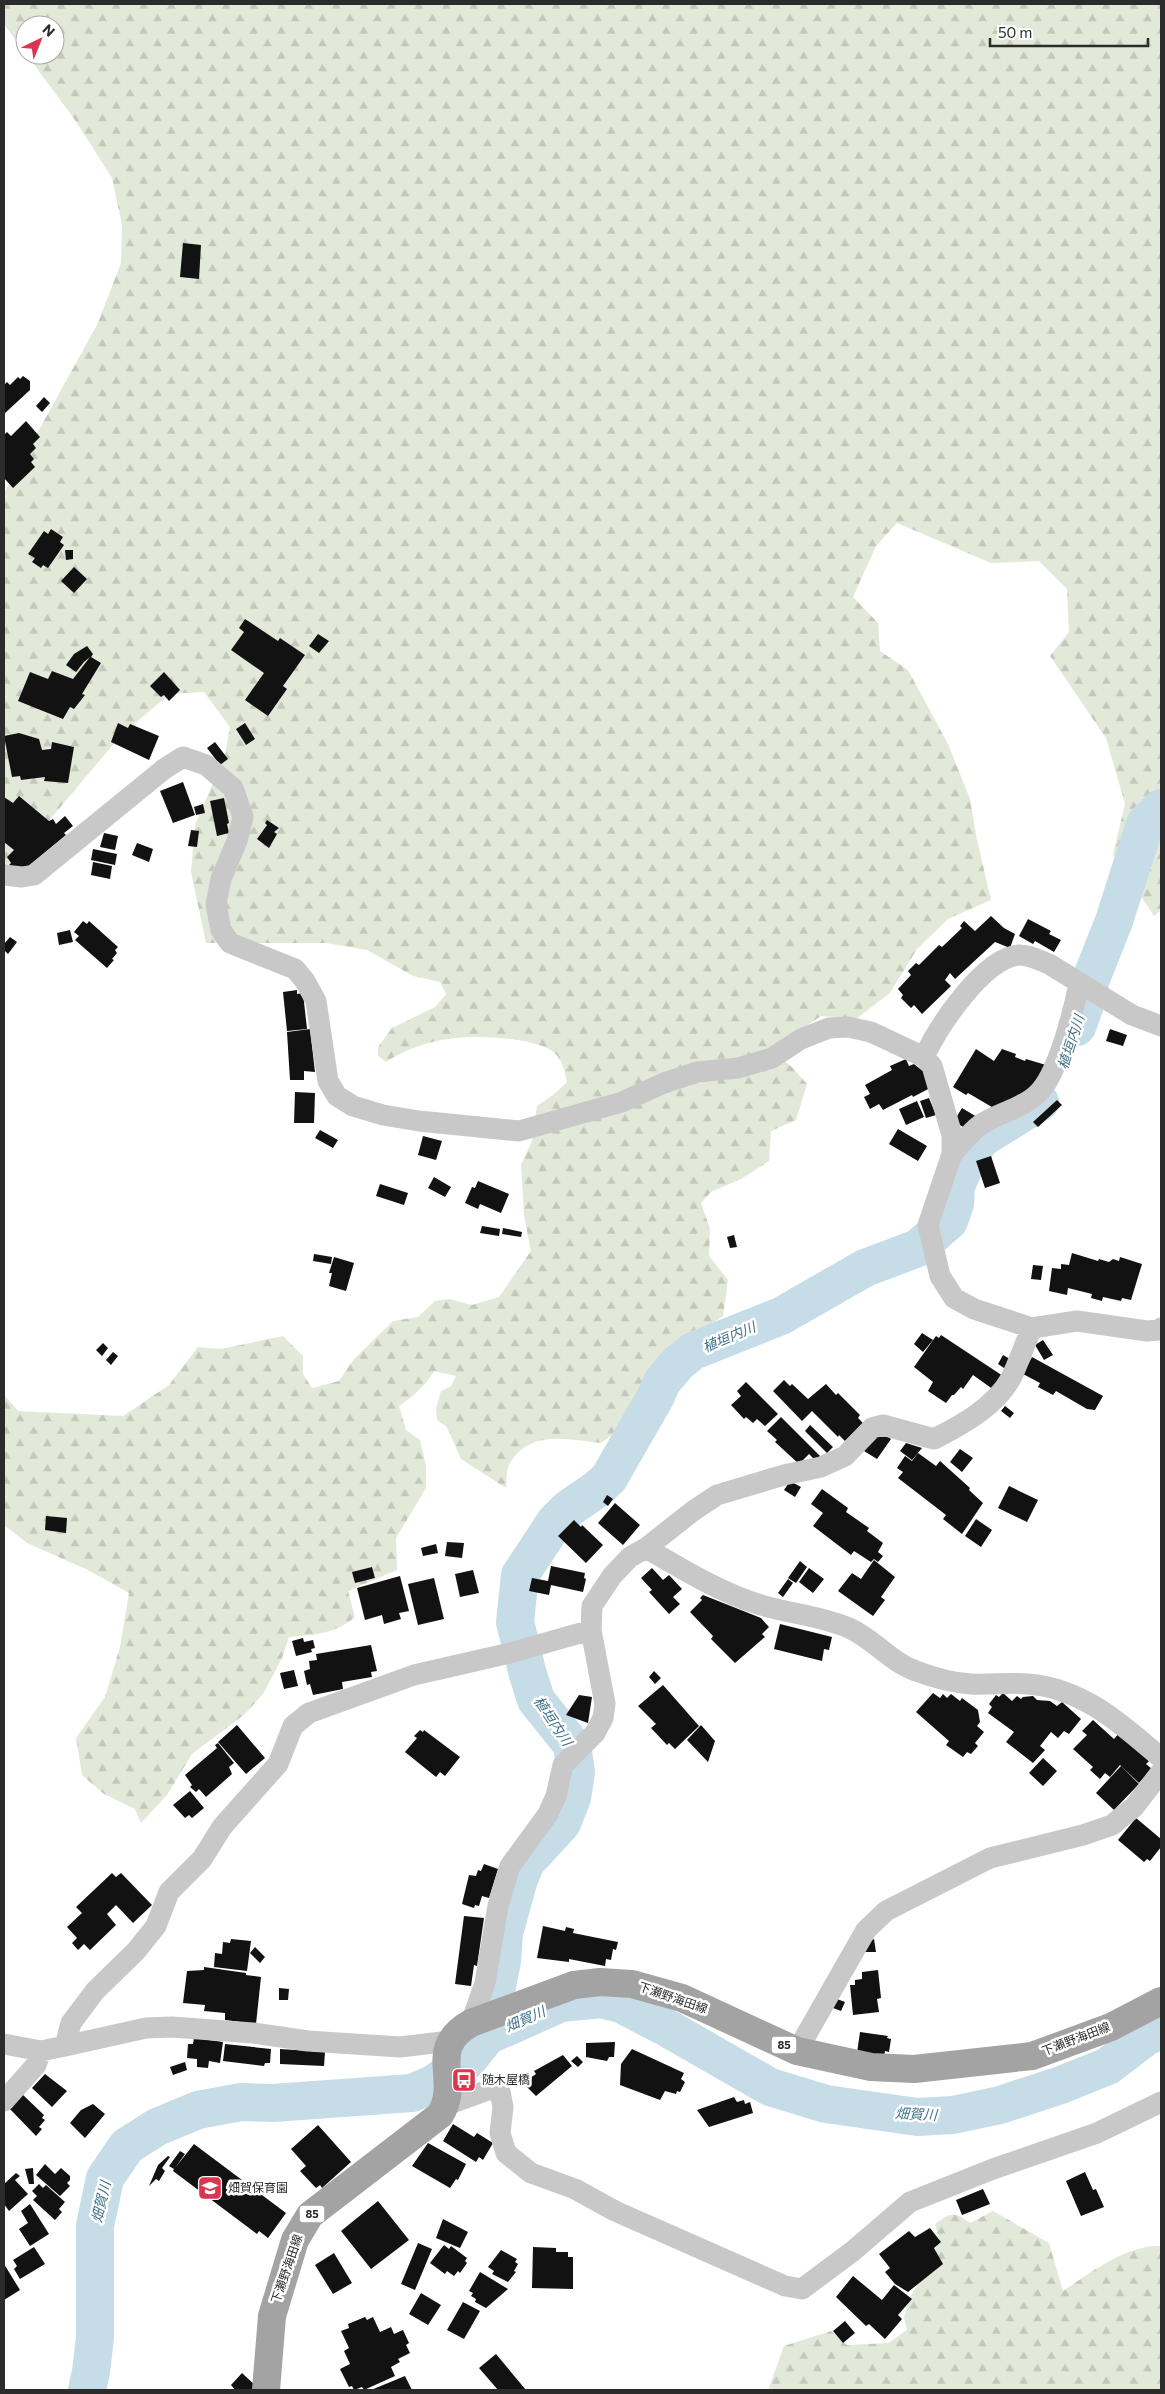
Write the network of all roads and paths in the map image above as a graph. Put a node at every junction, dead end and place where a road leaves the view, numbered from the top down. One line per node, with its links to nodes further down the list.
1 (4, 875): 4 (street)
2 (1079, 983): 3 (street); 4 (street); 5 (street)
3 (1161, 1026)
4 (924, 1057): 5 (street)
5 (952, 1154): 6 (street)
6 (1032, 1328): 7 (street); 8 (street)
7 (1161, 1328)
8 (646, 1548): 9 (street); 10 (street)
9 (591, 1630): 13 (street); 15 (street)
10 (1161, 1758)
11 (1161, 1772): 18 (street)
12 (1161, 2001): 18 (main road, 下瀬野海田線 / 85)
13 (485, 2018): 16 (main road, 下瀬野海田線 / 85); 18 (main road, 下瀬野海田線 / 85)
14 (4, 2044): 17 (street)
15 (65, 2046): 16 (street); 17 (street)
16 (448, 2049): 19 (main road)
17 (41, 2051): 20 (street)
18 (797, 2051)
19 (448, 2099): 21 (street); 22 (main road, 下瀬野海田線 / 85)
20 (4, 2101)
21 (1161, 2102)
22 (266, 2390)

